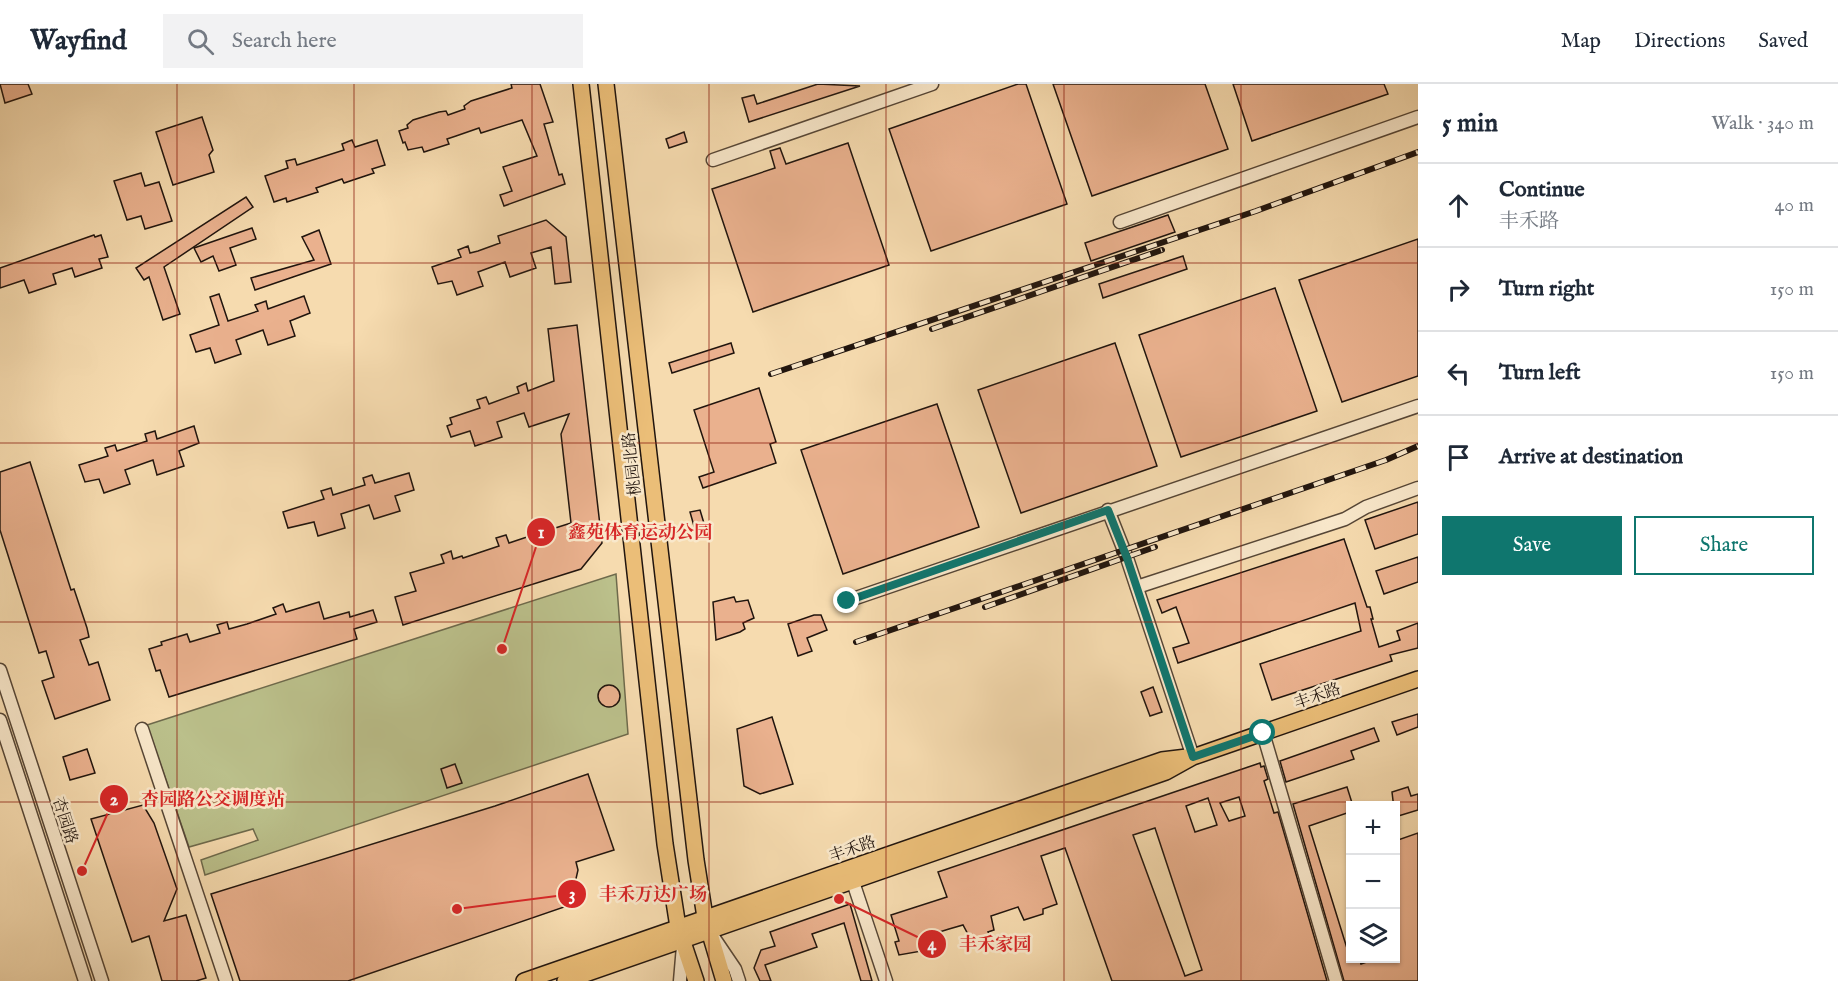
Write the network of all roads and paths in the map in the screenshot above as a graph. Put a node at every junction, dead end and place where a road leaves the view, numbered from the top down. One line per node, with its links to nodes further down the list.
1 (581, 84): 21 (main road, 桃园北路)
2 (606, 84): 20 (main road, 桃园北路)
3 (932, 84): 5 (street)
4 (1418, 117): 6 (street)
5 (713, 160)
6 (1120, 222)
7 (1418, 406): 9 (street)
8 (1418, 488): 10 (street)
9 (1108, 510): 10 (street); 11 (street)
10 (1137, 587): 18 (street)
11 (847, 601)
12 (0, 670): 24 (street, 杏园路)
13 (1418, 679): 16 (main road, 丰禾路)
14 (0, 720): 17 (street, 杏园路)
15 (142, 729): 25 (street)
16 (1263, 733): 18 (main road, 丰禾路); 33 (street)
17 (4, 746): 23 (street, 杏园路)
18 (1193, 757): 19 (main road, 丰禾路); 20 (main road, 丰禾路)
19 (853, 882): 20 (main road, 丰禾路); 32 (street)
20 (708, 925): 21 (main road, 丰禾路); 22 (main road, 丰禾路); 30 (main road, 桃园北路); 31 (street)
21 (678, 927): 22 (main road, 桃园北路); 26 (main road, 丰禾路)
22 (683, 942): 27 (main road, 丰禾路); 28 (street); 29 (main road, 桃园北路)
23 (86, 981)
24 (102, 981)
25 (226, 981)
26 (524, 981)
27 (565, 981)
28 (680, 981)
29 (696, 981)
30 (724, 981)
31 (740, 981)
32 (886, 981)
33 (1336, 981)

